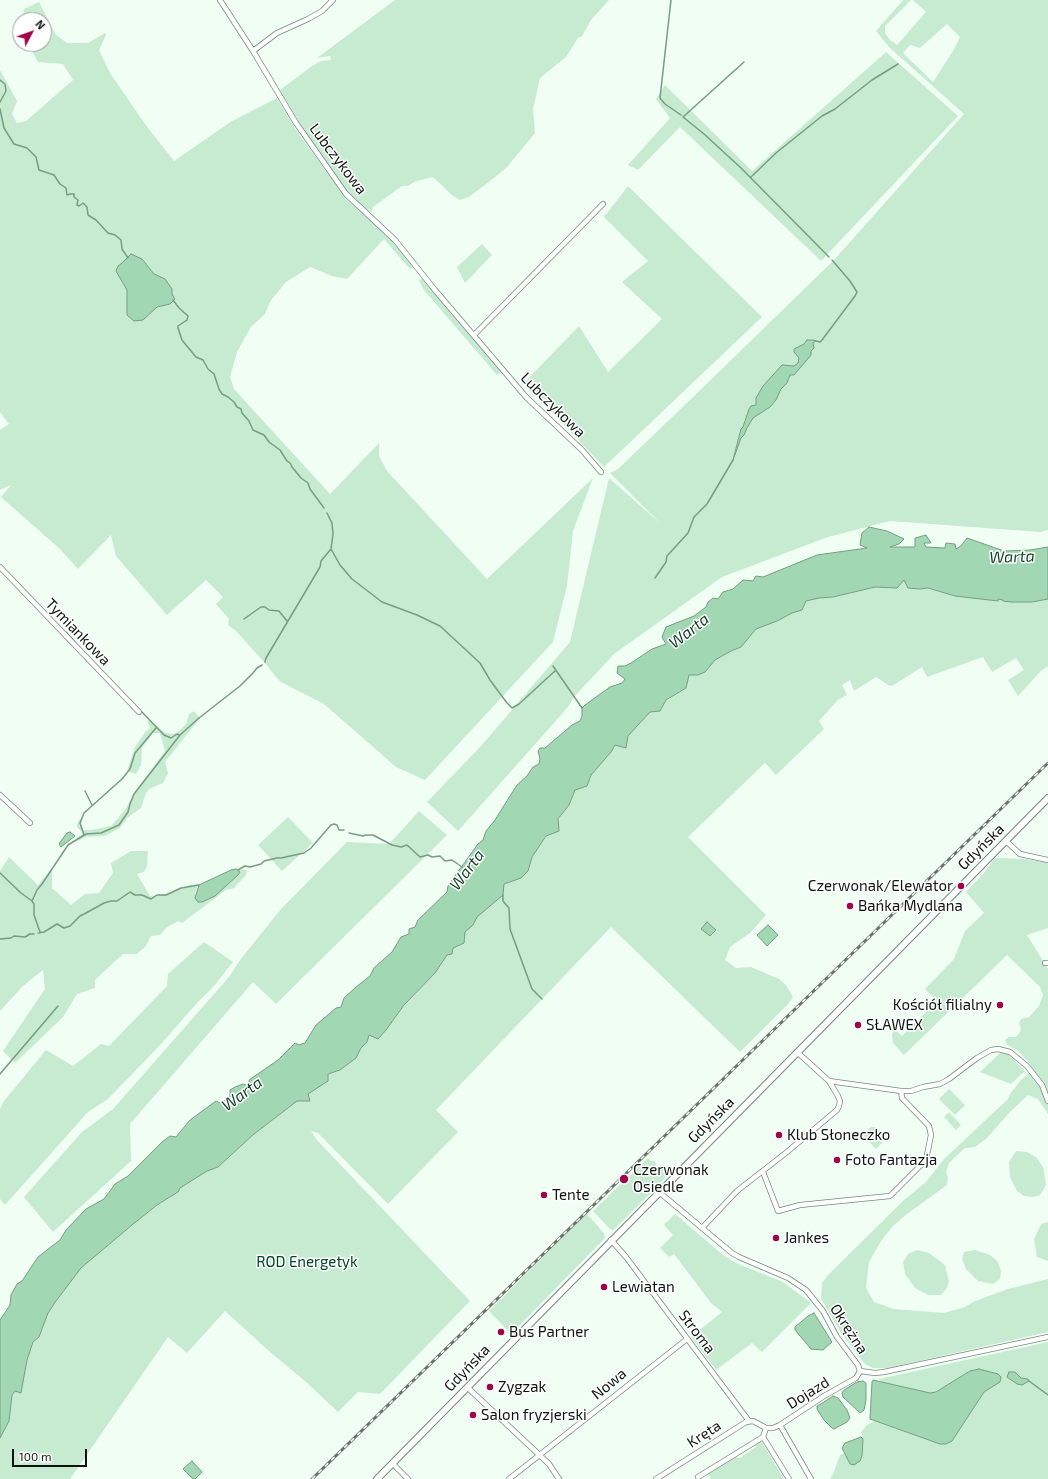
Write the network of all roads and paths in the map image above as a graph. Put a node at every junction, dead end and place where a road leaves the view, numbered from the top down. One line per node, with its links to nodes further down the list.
1 (220, 0): 3 (street, Lubczykowa)
2 (333, 0): 3 (street)
3 (253, 51): 5 (street, Lubczykowa)
4 (603, 204): 5 (street)
5 (474, 335): 6 (street, Lubczykowa)
6 (601, 472)
7 (0, 567): 8 (street, Tymiankowa)
8 (139, 712)
9 (0, 795): 11 (street)
10 (1048, 798): 12 (main road, Gdyńska)
11 (30, 823)
12 (1006, 841): 13 (street); 14 (main road, Gdyńska)
13 (1048, 860)
14 (797, 1052): 15 (street); 19 (main road, Gdyńska)
15 (829, 1081): 16 (street); 18 (street)
16 (901, 1091): 17 (street); 18 (street)
17 (1048, 1100)
18 (763, 1172): 20 (street)
19 (659, 1192): 20 (street, Okrężna); 21 (main road, Gdyńska)
20 (702, 1228): 24 (street, Okrężna)
21 (611, 1240): 23 (street, Stroma); 25 (main road, Gdyńska)
22 (1048, 1337): 24 (street, Okrężna)
23 (687, 1339): 26 (street, Stroma); 30 (street, Nowa)
24 (860, 1371): 27 (street, Dojazd)
25 (467, 1387): 30 (street); 31 (main road, Gdyńska)
26 (749, 1421): 28 (street); 37 (street, Kręta)
27 (780, 1425): 28 (street, Dojazd); 39 (street)
28 (766, 1428): 29 (street)
29 (763, 1437): 32 (street); 38 (street)
30 (540, 1455): 35 (street, Nowa); 36 (street)
31 (392, 1463): 33 (main road, Gdyńska); 34 (street)
32 (698, 1477)
33 (377, 1479)
34 (408, 1479)
35 (509, 1479)
36 (559, 1479)
37 (656, 1479)
38 (789, 1479)
39 (811, 1479)

